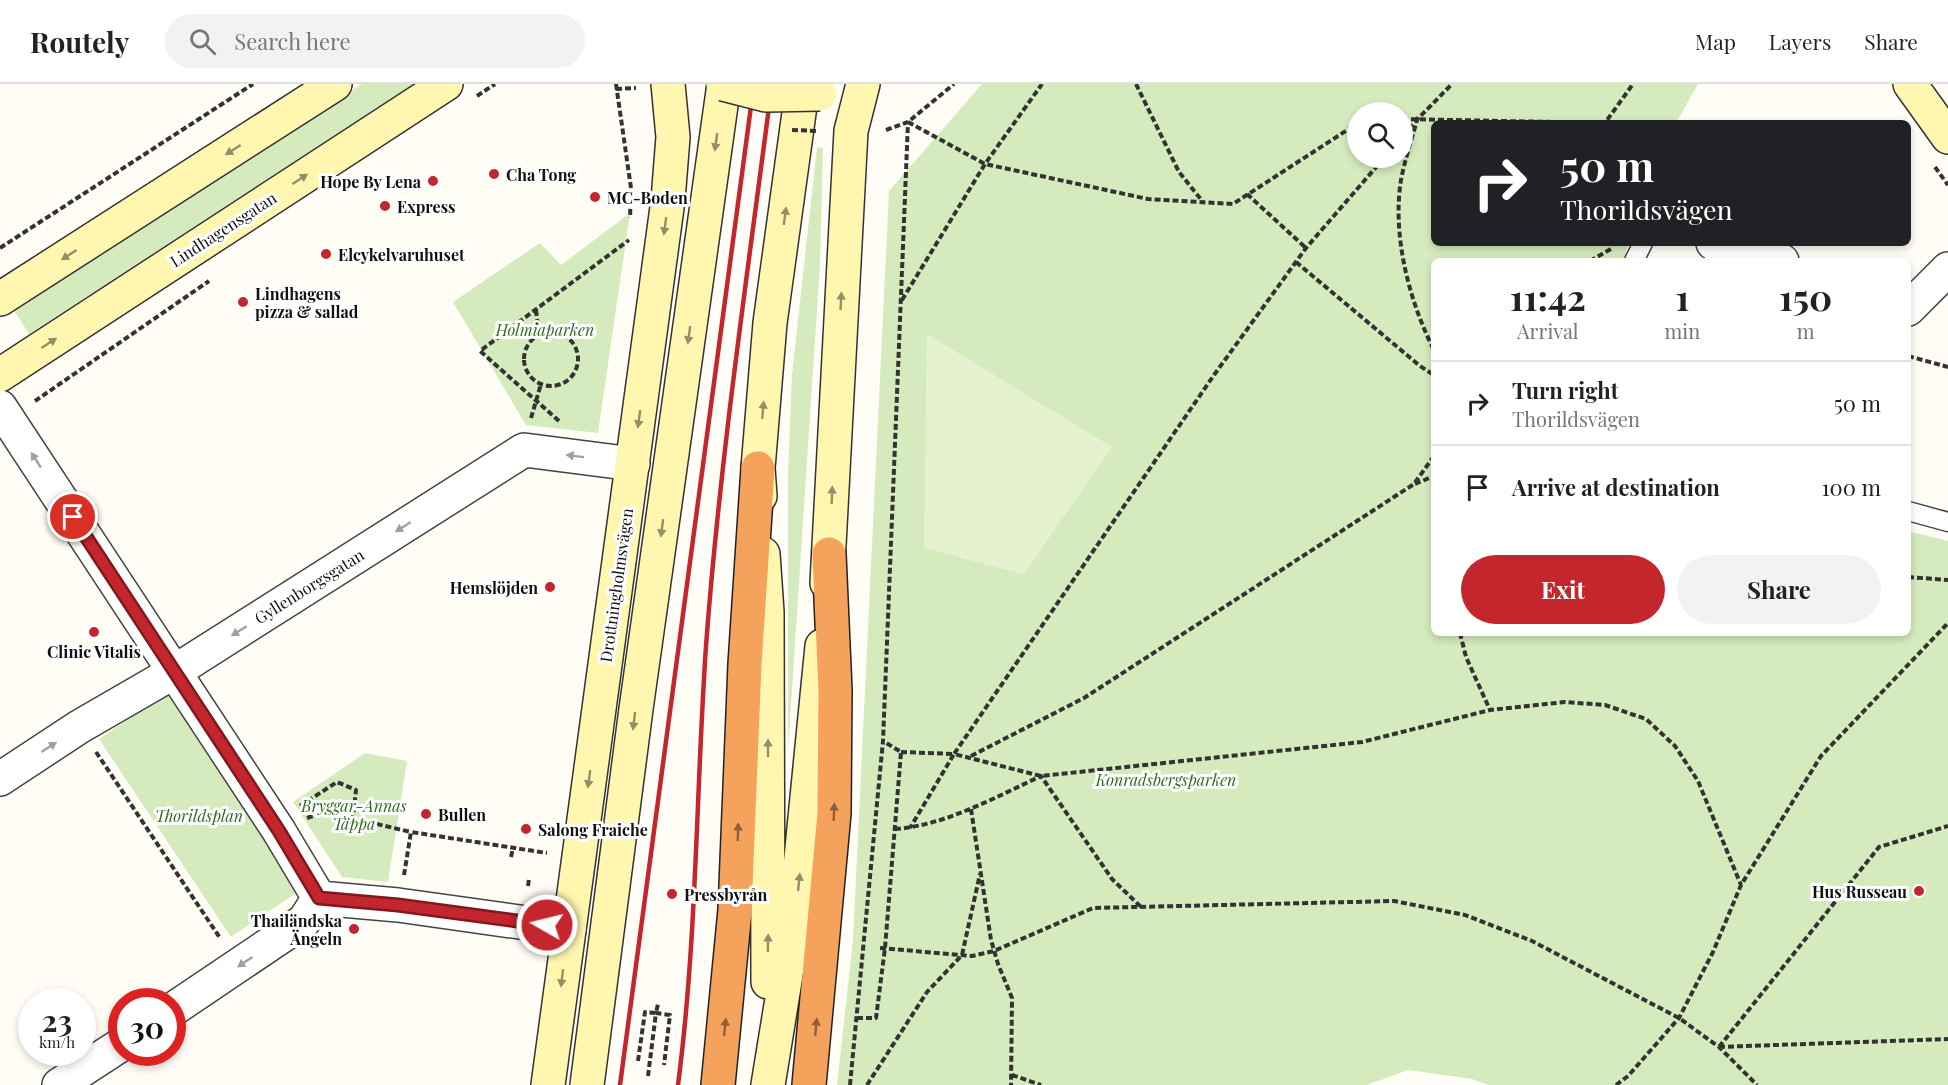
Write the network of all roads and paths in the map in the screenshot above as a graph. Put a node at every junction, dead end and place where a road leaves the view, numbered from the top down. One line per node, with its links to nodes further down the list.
1 (253, 84): 29 (path)
2 (335, 84): 36 (main road, one-way to 36)
3 (446, 84): 45 (main road, Lindhagensgatan, one-way to 3)
4 (668, 84): 49 (main road, Drottningholmsvägen, one-way to 49)
5 (724, 84): 14 (main road, bridge); 105 (main road, one-way to 105)
6 (853, 84): 14 (main road)
7 (863, 84): 55 (main road, one-way to 7)
8 (954, 84): 19 (path)
9 (1042, 84): 23 (path)
10 (1136, 84): 26 (path)
11 (1452, 84): 15 (path)
12 (1633, 84): 18 (path)
13 (1910, 84): 22 (main road)
14 (812, 89): 50 (main road, one-way to 14)
15 (1418, 117): 16 (path); 17 (path); 20 (path); 41 (path)
16 (1413, 118)
17 (1512, 120)
18 (1608, 120)
19 (908, 122): 23 (path); 37 (path)
20 (1413, 123)
21 (1347, 130): 25 (path)
22 (1948, 137)
23 (985, 164): 26 (path); 37 (path)
24 (1375, 168): 30 (path)
25 (1247, 194): 26 (path); 30 (path)
26 (1204, 202)
27 (630, 239): 39 (path)
28 (1724, 246): 33 (street)
29 (0, 248)
30 (1306, 248): 34 (path)
31 (1614, 248): 32 (path)
32 (1596, 258)
33 (1770, 258)
34 (1296, 262): 44 (path); 65 (path)
35 (1948, 269): 38 (street)
36 (0, 299)
37 (901, 300): 63 (path)
38 (1912, 300)
39 (536, 310): 40 (path); 47 (path)
40 (539, 335): 40 (path)
41 (1431, 342)
42 (1911, 357): 43 (path)
43 (1948, 367)
44 (1431, 373)
45 (0, 375)
46 (0, 406): 60 (street, one-way to 46)
47 (561, 423)
48 (1431, 460): 52 (path)
49 (633, 464): 60 (street, Gyllenborgsgatan, one-way to 60); 87 (main road, Drottningholmsvägen, one-way to 87)
50 (758, 468): 108 (highway, one-way to 50); 109 (main road, one-way to 50)
51 (1431, 477): 52 (path)
52 (1414, 484): 66 (path)
53 (1911, 512): 54 (lane)
54 (1948, 522)
55 (830, 554): 109 (main road, one-way to 55); 110 (highway, one-way to 55)
56 (1911, 577): 57 (path)
57 (1948, 580)
58 (1948, 623): 82 (path)
59 (1461, 636): 61 (path)
60 (174, 672): 62 (street, Gyllenborgsgatan); 75 (street)
61 (1490, 710): 67 (path); 82 (path)
62 (79, 727): 68 (street, Gyllenborgsgatan, one-way to 62); 91 (path)
63 (883, 741): 64 (path); 95 (path)
64 (901, 752): 65 (path); 74 (path)
65 (954, 754): 66 (path); 73 (path)
66 (970, 757): 67 (path)
67 (1041, 776): 69 (path); 86 (path)
68 (0, 779)
69 (971, 809): 73 (path); 80 (path)
70 (308, 817): 71 (path)
71 (353, 818): 75 (path); 76 (path)
72 (1948, 826): 98 (path)
73 (909, 828): 74 (path)
74 (896, 829): 88 (path)
75 (279, 831): 84 (street)
76 (411, 832): 77 (path); 85 (path)
77 (513, 848): 78 (path); 79 (path)
78 (557, 854)
79 (511, 856)
80 (981, 871): 89 (path); 90 (path)
81 (529, 879): 83 (path)
82 (1741, 885): 96 (path)
83 (528, 886)
84 (319, 898): 85 (street); 91 (street, one-way to 91)
85 (398, 905): 87 (street)
86 (1142, 908): 89 (path); 96 (path)
87 (569, 929): 107 (main road, Drottningholmsvägen, one-way to 107)
88 (883, 948): 90 (path); 95 (path)
89 (994, 951): 90 (path); 103 (path)
90 (962, 956): 112 (path)
91 (239, 966): 92 (street)
92 (186, 1001)
93 (658, 1004): 94 (path)
94 (656, 1013): 100 (path); 101 (path); 102 (path); 104 (path)
95 (857, 1018): 111 (path)
96 (1679, 1018): 98 (path); 115 (path)
97 (1948, 1039): 98 (path)
98 (1719, 1047): 116 (path)
99 (108, 1053): 106 (street)
100 (638, 1061)
101 (651, 1062)
102 (664, 1065)
103 (1012, 1075): 113 (path); 114 (path)
104 (648, 1076)
105 (587, 1080)
106 (59, 1085)
107 (548, 1085)
108 (718, 1085)
109 (767, 1085)
110 (809, 1085)
111 (850, 1085)
112 (867, 1085)
113 (1011, 1085)
114 (1041, 1085)
115 (1616, 1085)
116 (1757, 1085)

